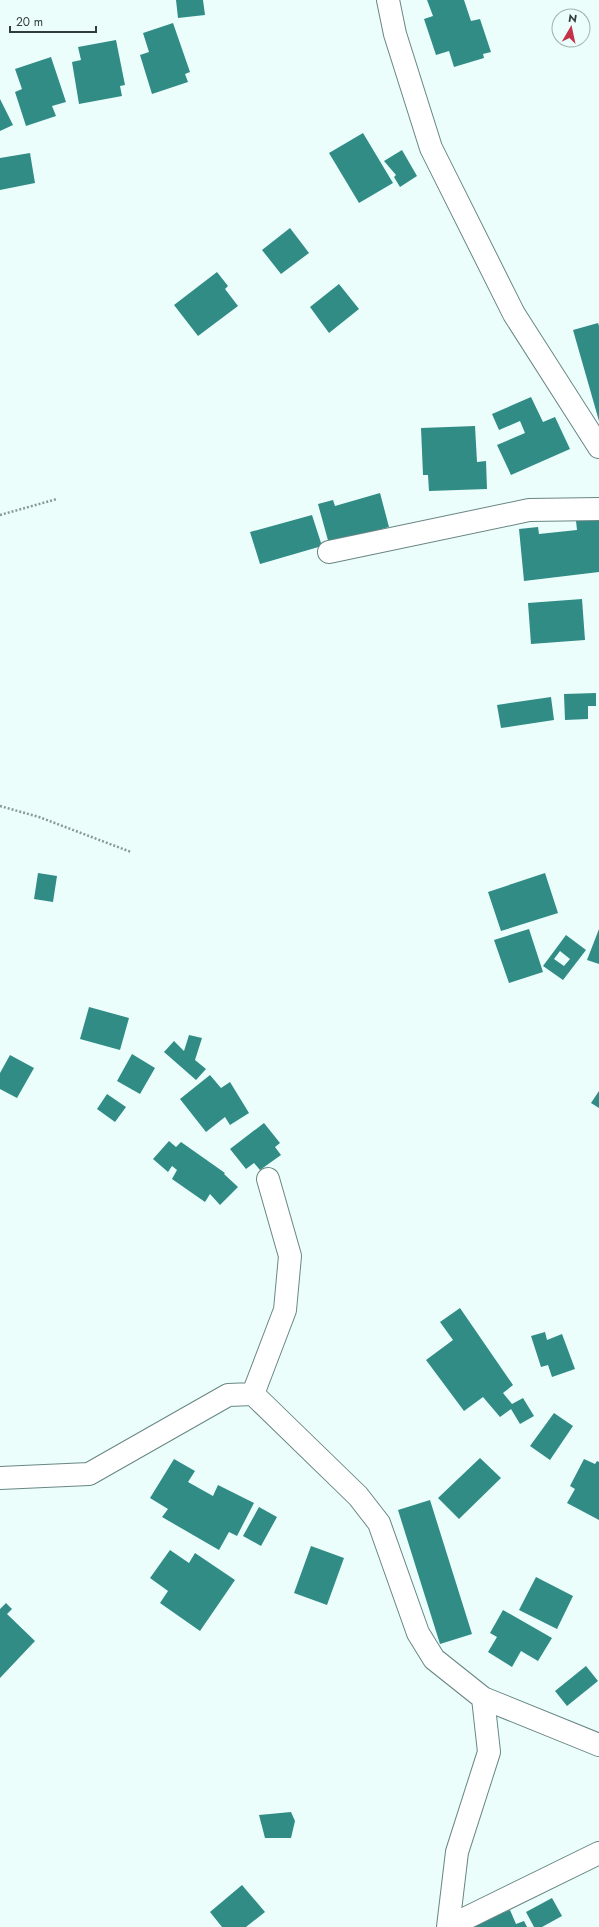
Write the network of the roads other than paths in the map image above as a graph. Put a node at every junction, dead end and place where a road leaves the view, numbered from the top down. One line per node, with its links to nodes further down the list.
1 (388, 0): 2 (street)
2 (599, 447)
3 (599, 509): 4 (street)
4 (329, 552)
5 (268, 1179): 6 (street)
6 (253, 1394): 7 (street); 8 (street)
7 (0, 1478)
8 (483, 1698): 9 (street); 11 (street)
9 (599, 1745)
10 (599, 1854): 11 (street)
11 (448, 1927)

